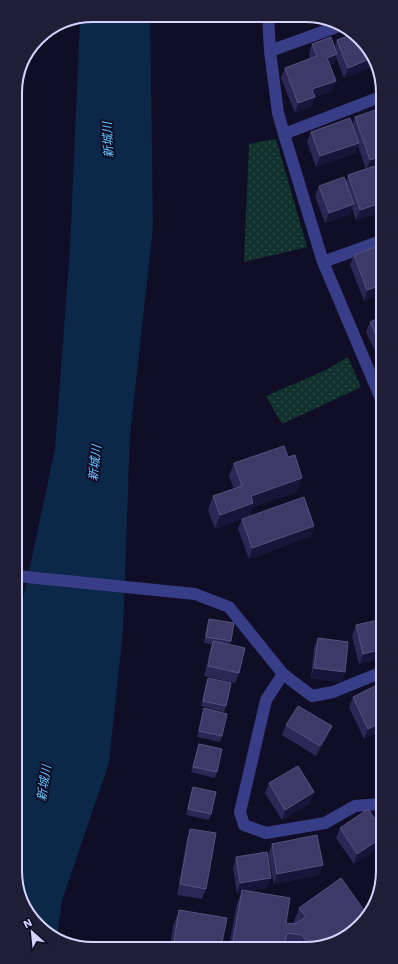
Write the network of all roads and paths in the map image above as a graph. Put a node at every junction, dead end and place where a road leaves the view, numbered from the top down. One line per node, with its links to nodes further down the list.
1 (268, 22): 3 (street)
2 (334, 28): 3 (street)
3 (270, 51): 5 (street)
4 (376, 99): 5 (street)
5 (284, 134): 7 (street)
6 (376, 243): 7 (street)
7 (323, 262): 8 (street)
8 (376, 387)
9 (22, 577): 10 (street)
10 (283, 674): 11 (street); 12 (street)
11 (376, 674)
12 (376, 804)

